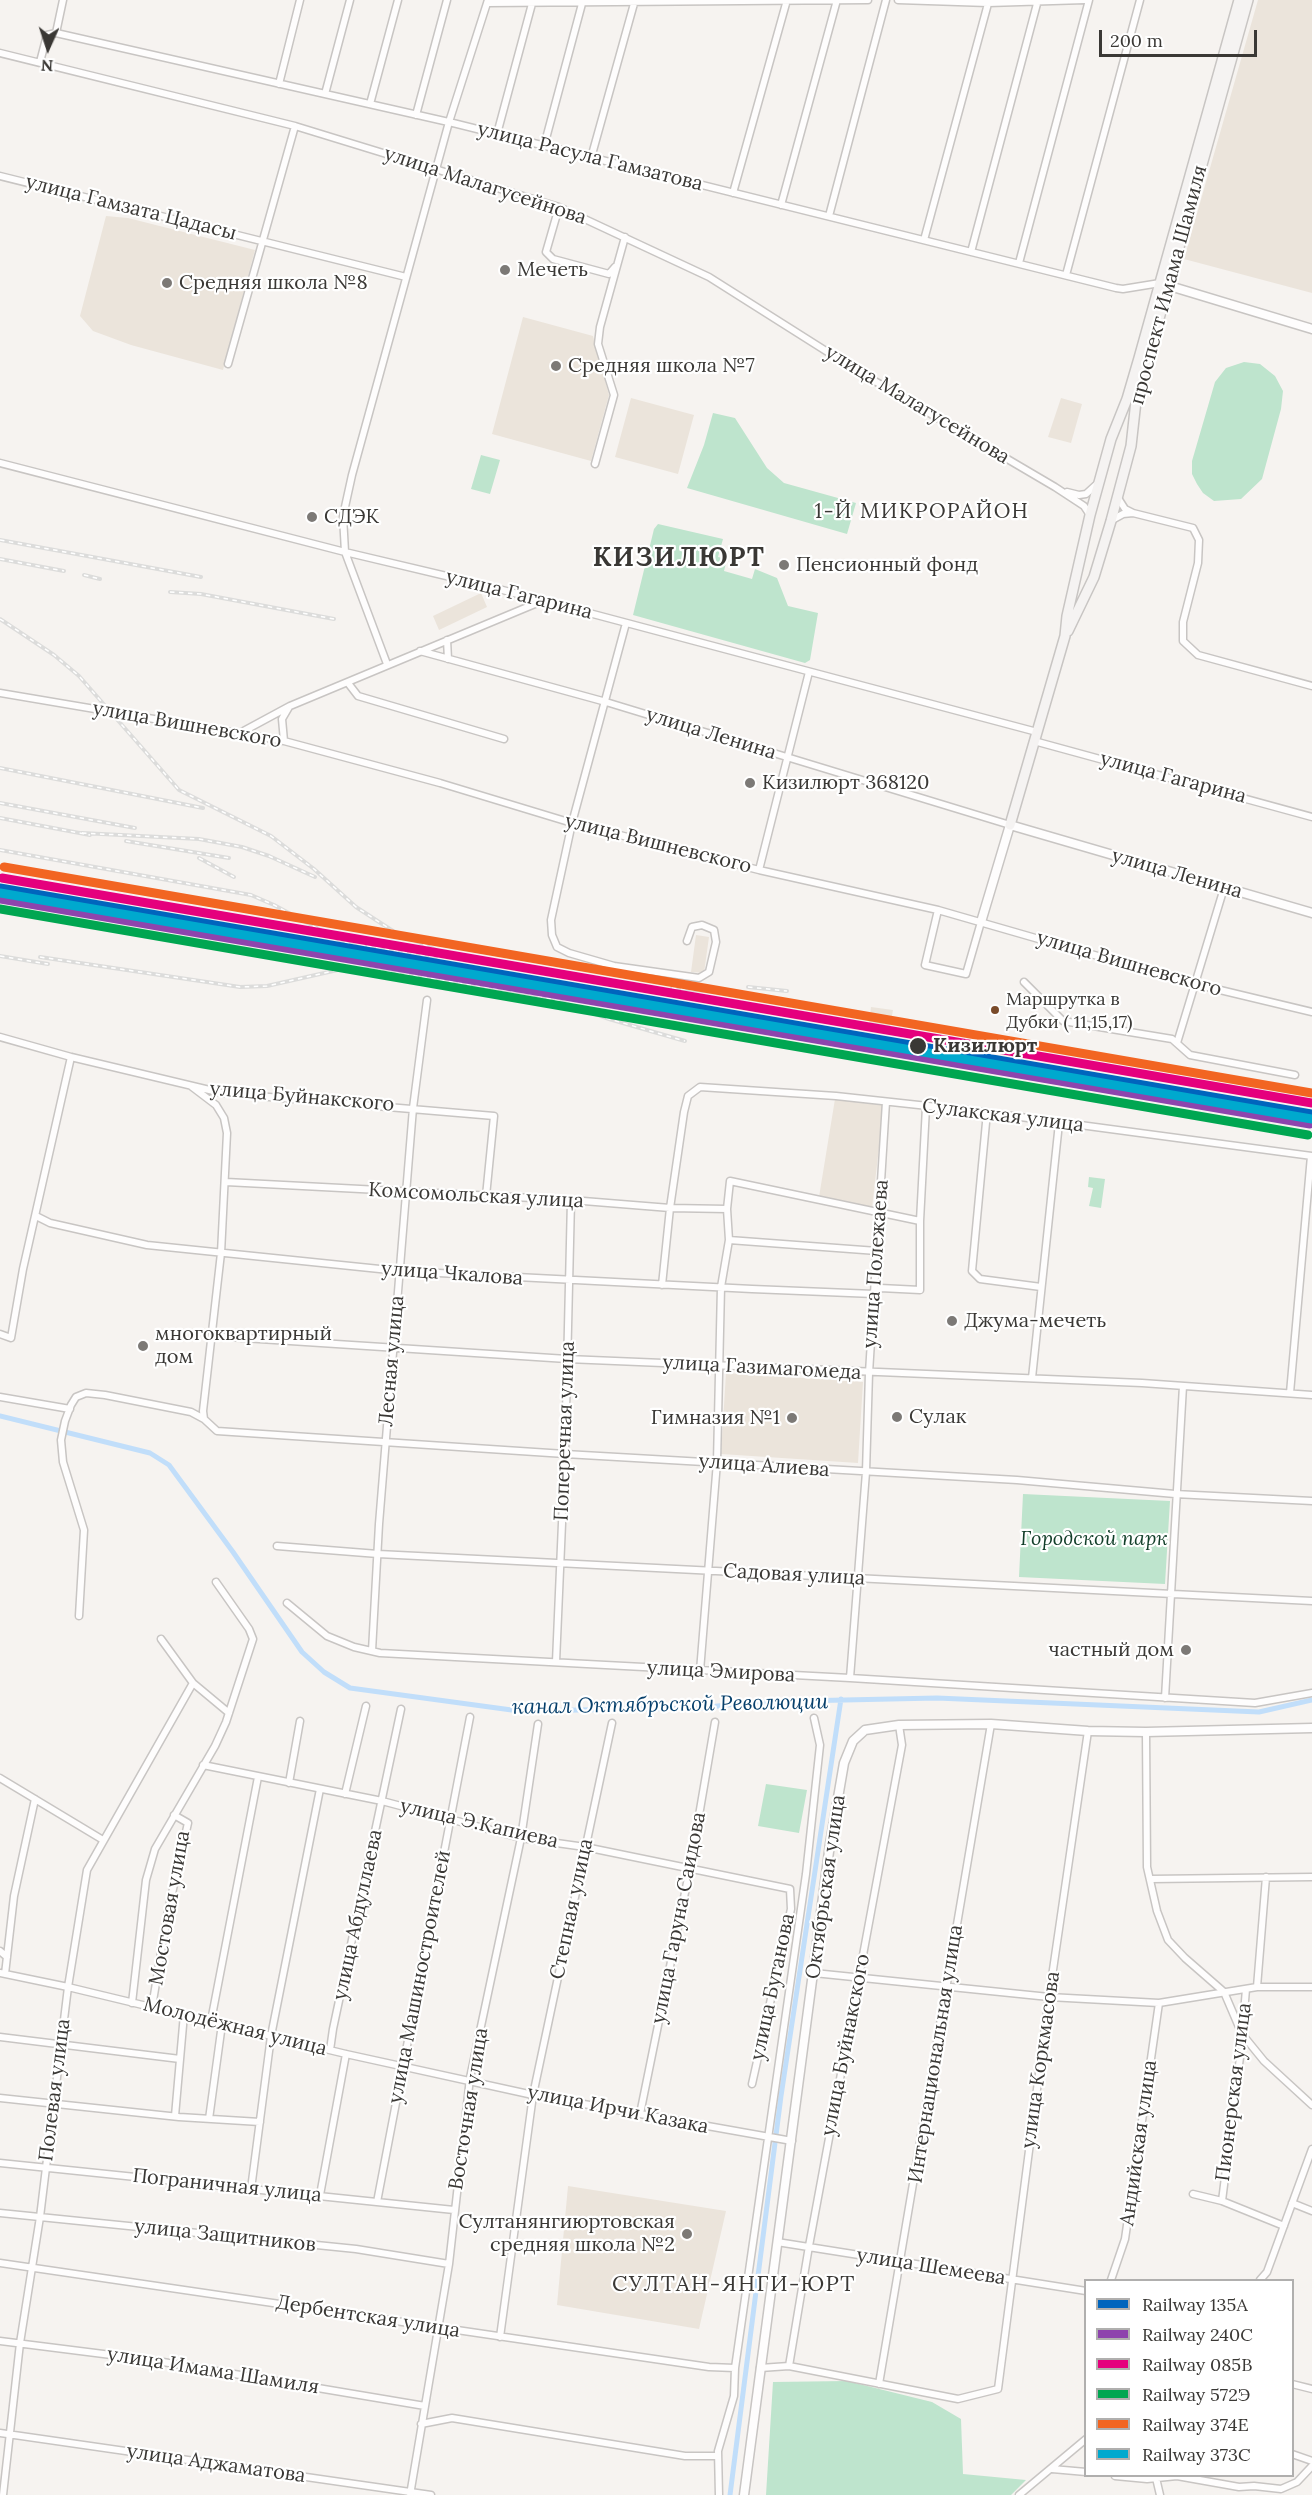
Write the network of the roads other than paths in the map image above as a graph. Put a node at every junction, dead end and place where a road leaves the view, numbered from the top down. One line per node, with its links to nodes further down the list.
1 (63, 0): 24 (street)
2 (300, 0): 27 (street)
3 (350, 0): 28 (street)
4 (398, 0): 29 (street)
5 (447, 0): 30 (street)
6 (837, 0): 7 (street); 20 (street); 39 (street)
7 (868, 0)
8 (886, 0): 41 (street)
9 (898, 0): 21 (street)
10 (1087, 0): 23 (street); 47 (street)
11 (1140, 0): 48 (street)
12 (1239, 0): 50 (main road, проспект Имама Шамиля)
13 (1248, 0): 50 (main road, проспект Имама Шамиля)
14 (487, 1): 15 (street); 31 (street)
15 (532, 1): 16 (street); 33 (street)
16 (583, 1): 17 (street); 34 (street)
17 (635, 1): 18 (street); 35 (street)
18 (685, 1): 19 (street)
19 (732, 1): 20 (street)
20 (787, 1): 38 (street)
21 (938, 1): 22 (street)
22 (988, 1): 23 (street); 43 (street)
23 (1038, 1): 45 (street)
24 (56, 33): 26 (street); 27 (street, улица Расула Гамзатова)
25 (0, 53): 26 (street, улица Малагусейнова)
26 (40, 62): 32 (street, улица Малагусейнова)
27 (279, 84): 28 (street, улица Расула Гамзатова)
28 (325, 94): 29 (street, улица Расула Гамзатова)
29 (370, 104): 30 (street, улица Расула Гамзатова)
30 (416, 115): 31 (street, улица Расула Гамзатова)
31 (449, 122): 33 (street, улица Расула Гамзатова); 36 (street)
32 (295, 126): 36 (street, улица Малагусейнова); 44 (street)
33 (496, 134): 34 (street, улица Расула Гамзатова)
34 (544, 146): 35 (street, улица Расула Гамзатова)
35 (591, 158): 38 (street, улица Расула Гамзатова)
36 (436, 168): 40 (street, улица Малагусейнова); 49 (street)
37 (0, 176): 44 (street, улица Гамзата Цадасы)
38 (733, 193): 39 (street, улица Расула Гамзатова)
39 (781, 204): 41 (street, улица Расула Гамзатова)
40 (559, 207): 42 (street, улица Малагусейнова); 46 (street)
41 (829, 216): 43 (street, улица Расула Гамзатова)
42 (625, 237): 46 (street); 58 (street, улица Малагусейнова)
43 (924, 240): 45 (street, улица Расула Гамзатова)
44 (262, 241): 49 (street, улица Гамзата Цадасы); 52 (street)
45 (971, 252): 47 (street, улица Расула Гамзатова)
46 (617, 264): 56 (street)
47 (1019, 264): 48 (street, улица Расула Гамзатова)
48 (1066, 275): 50 (street, улица Расула Гамзатова)
49 (406, 277): 63 (street)
50 (1163, 284): 51 (street); 53 (main road, проспект Имама Шамиля); 54 (main road, проспект Имама Шамиля)
51 (1312, 329)
52 (228, 364)
53 (1111, 439): 54 (main road); 57 (main road, проспект Имама Шамиля)
54 (1131, 446): 59 (main road, проспект Имама Шамиля)
55 (0, 463): 63 (street, улица Гагарина)
56 (595, 464)
57 (1100, 479): 58 (street); 61 (main road, проспект Имама Шамиля)
58 (1055, 487): 61 (street)
59 (1118, 496): 60 (street); 62 (main road, проспект Имама Шамиля)
60 (1134, 513): 62 (street); 75 (street)
61 (1090, 515): 64 (main road, проспект Имама Шамиля)
62 (1111, 521): 65 (main road, проспект Имама Шамиля)
63 (345, 552): 66 (street, улица Гагарина); 72 (street)
64 (1080, 558): 65 (main road); 68 (main road, проспект Имама Шамиля)
65 (1098, 565): 68 (main road, проспект Имама Шамиля)
66 (543, 600): 67 (street, улица Гагарина); 69 (street)
67 (626, 623): 73 (street, улица Гагарина); 77 (street)
68 (1065, 636): 80 (main road, проспект Имама Шамиля)
69 (447, 640): 70 (street); 71 (street)
70 (420, 651): 71 (street, улица Ленина); 72 (street)
71 (448, 659): 77 (street, улица Ленина)
72 (387, 664): 74 (street)
73 (809, 672): 80 (street, улица Гагарина); 83 (street)
74 (348, 683): 78 (street); 81 (street)
75 (1312, 686)
76 (0, 693): 79 (street, улица Вишневского)
77 (606, 702): 83 (street, улица Ленина); 85 (street)
78 (290, 706): 79 (street); 82 (street)
79 (240, 733): 82 (street, улица Вишневского)
80 (1035, 737): 84 (street, улица Гагарина); 86 (main road, проспект Имама Шамиля)
81 (504, 739)
82 (284, 741): 85 (street, улица Вишневского)
83 (788, 757): 86 (street, улица Ленина); 87 (street)
84 (1312, 817)
85 (572, 823): 87 (street, улица Вишневского); 92 (street)
86 (1010, 825): 88 (street, улица Ленина); 91 (street)
87 (759, 870): 89 (street, улица Вишневского)
88 (1224, 888): 90 (street, улица Ленина); 94 (street)
89 (938, 910): 91 (street, улица Вишневского); 91 (street)
90 (1312, 913)
91 (981, 921): 94 (street, улица Вишневского)
92 (687, 941)
93 (1024, 982): 98 (street)
94 (1195, 984): 96 (street, улица Вишневского); 98 (street)
95 (427, 1000): 104 (street, Лесная улица)
96 (1312, 1012)
97 (0, 1036): 99 (street, улица Буйнакского)
98 (1177, 1043): 100 (street)
99 (70, 1057): 101 (street, улица Буйнакского); 115 (street)
100 (1295, 1075)
101 (191, 1086): 104 (street, улица Буйнакского); 108 (street)
102 (886, 1102): 103 (street, Сулакская улица); 112 (street, Сулакская улица); 114 (street, улица Полежаева)
103 (926, 1107): 105 (street, Сулакская улица); 116 (street)
104 (412, 1108): 109 (street, Лесная улица); 110 (street, улица Буйнакского)
105 (987, 1112): 106 (street, Сулакская улица); 125 (street)
106 (1059, 1123): 107 (street, Сулакская улица); 125 (street)
107 (1311, 1156): 117 (street)
108 (226, 1182): 109 (street, Комсомольская улица); 120 (street)
109 (406, 1192): 110 (street, Комсомольская улица); 121 (street, Лесная улица)
110 (486, 1196): 111 (street, Комсомольская улица)
111 (571, 1200): 112 (street, Комсомольская улица); 122 (street, Поперечная улица)
112 (670, 1208): 113 (street, Комсомольская улица); 123 (street)
113 (727, 1209): 114 (street); 118 (street)
114 (879, 1213): 116 (street); 119 (street, улица Полежаева)
115 (36, 1216): 120 (street, улица Чкалова); 127 (street)
116 (920, 1221): 126 (street, улица Чкалова)
117 (1309, 1231): 135 (street)
118 (729, 1240): 119 (street); 124 (street)
119 (877, 1251): 126 (street, улица Полежаева)
120 (221, 1253): 121 (street, улица Чкалова); 128 (street)
121 (399, 1271): 122 (street, улица Чкалова); 129 (street, Лесная улица)
122 (569, 1281): 123 (street, улица Чкалова); 130 (street, Поперечная улица)
123 (662, 1285): 124 (street, улица Чкалова)
124 (722, 1287): 126 (street, улица Чкалова); 131 (street)
125 (1041, 1287): 133 (street)
126 (874, 1294): 132 (street, улица Полежаева)
127 (0, 1335)
128 (213, 1336): 129 (street, улица Газимагомеда); 139 (street)
129 (393, 1349): 130 (street, улица Газимагомеда); 140 (street, Лесная улица)
130 (567, 1359): 131 (street, улица Газимагомеда); 141 (street, Поперечная улица)
131 (719, 1366): 132 (street, улица Газимагомеда); 142 (street)
132 (869, 1372): 133 (street, улица Газимагомеда); 143 (street, улица Полежаева)
133 (1032, 1378): 134 (street, улица Газимагомеда)
134 (1183, 1386): 135 (street, улица Газимагомеда); 144 (street)
135 (1290, 1393): 136 (street, улица Газимагомеда)
136 (1312, 1395)
137 (0, 1397): 138 (street)
138 (70, 1409): 139 (street); 155 (street)
139 (204, 1419): 140 (street, улица Алиева)
140 (385, 1441): 141 (street, улица Алиева); 147 (street, Лесная улица)
141 (565, 1454): 142 (street, улица Алиева); 148 (street, Поперечная улица)
142 (717, 1462): 143 (street, улица Алиева); 149 (street)
143 (866, 1472): 144 (street, улица Алиева); 150 (street, улица Полежаева)
144 (1175, 1494): 145 (street, улица Алиева); 152 (street)
145 (1312, 1501)
146 (277, 1546): 147 (street, Садовая улица)
147 (378, 1554): 148 (street, Садовая улица); 157 (street, Лесная улица)
148 (560, 1563): 149 (street, Садовая улица); 158 (street, Поперечная улица)
149 (708, 1570): 150 (street, Садовая улица); 159 (street)
150 (856, 1578): 152 (street, Садовая улица); 160 (street, улица Полежаева)
151 (216, 1582): 166 (street)
152 (1171, 1593): 153 (street, Садовая улица); 163 (street)
153 (1312, 1601)
154 (287, 1603): 157 (street, улица Эмирова)
155 (79, 1616)
156 (161, 1639): 161 (street)
157 (372, 1651): 158 (street, улица Эмирова)
158 (556, 1662): 159 (street, улица Эмирова)
159 (700, 1671): 160 (street, улица Эмирова)
160 (850, 1678): 163 (street, улица Эмирова)
161 (194, 1683): 166 (street); 189 (street, Полевая улица)
162 (1312, 1693): 163 (street, улица Эмирова)
163 (1165, 1698)
164 (366, 1706): 183 (street)
165 (401, 1709): 185 (street, улица Абдуллаева)
166 (229, 1713): 178 (street)
167 (470, 1717): 187 (street, улица Машиностроителей)
168 (814, 1718): 232 (street)
169 (300, 1721): 181 (street)
170 (715, 1722): 191 (street, улица Гаруна Саидова)
171 (612, 1723): 190 (street, Степная улица)
172 (538, 1724): 188 (street, Восточная улица)
173 (991, 1724): 174 (street, Октябрьская улица); 176 (street, Октябрьская улица); 201 (street, Интернациональная улица)
174 (899, 1725): 198 (street, Октябрьская улица); 200 (street, улица Буйнакского)
175 (1312, 1728): 177 (street, Октябрьская улица)
176 (1088, 1731): 177 (street, Октябрьская улица); 207 (street, улица Коркмасова)
177 (1146, 1732): 194 (street)
178 (203, 1765): 179 (street, улица Э.Капиева); 186 (street)
179 (258, 1777): 181 (street, улица Э.Капиева); 212 (street)
180 (0, 1778): 184 (street)
181 (289, 1783): 182 (street, улица Э.Капиева)
182 (320, 1789): 183 (street, улица Э.Капиева); 215 (street)
183 (345, 1794): 185 (street, улица Э.Капиева)
184 (35, 1799): 189 (street); 197 (street)
185 (382, 1802): 187 (street, улица Э.Капиева); 218 (street, улица Абдуллаева)
186 (174, 1815): 208 (street); 210 (street, Мостовая улица)
187 (451, 1818): 188 (street, улица Э.Капиева); 221 (street, улица Машиностроителей)
188 (521, 1838): 190 (street, улица Э.Капиева); 222 (street, Восточная улица)
189 (103, 1840): 202 (street, Полевая улица)
190 (585, 1847): 191 (street, улица Э.Капиева); 224 (street, Степная улица)
191 (690, 1868): 195 (street, улица Э.Капиева); 228 (street, улица Гаруна Саидова)
192 (1266, 1877): 193 (street); 194 (street); 203 (street)
193 (1312, 1877)
194 (1151, 1879): 206 (street)
195 (790, 1889): 223 (street, улица Буганова)
196 (0, 1951): 197 (street)
197 (7, 1957): 199 (street)
198 (814, 1973): 200 (street); 233 (street, Октябрьская улица)
199 (3, 1974): 202 (street, Молодёжная улица)
200 (859, 1977): 201 (street); 249 (street, улица Буйнакского)
201 (947, 1986): 207 (street); 250 (street, Интернациональная улица)
202 (68, 1987): 208 (street, Молодёжная улица); 217 (street, Полевая улица)
203 (1257, 1987): 204 (street); 205 (street)
204 (1312, 1987)
205 (1246, 1989): 206 (street); 214 (street, Пионерская улица)
206 (1224, 1992): 209 (street); 214 (street)
207 (1050, 1996): 209 (street); 256 (street, улица Коркмасова)
208 (132, 2002): 210 (street, Молодёжная улица)
209 (1159, 2003): 254 (street, Андийская улица)
210 (152, 2007): 211 (street, Молодёжная улица)
211 (184, 2014): 212 (street, Молодёжная улица); 220 (street)
212 (211, 2021): 213 (street, Молодёжная улица)
213 (222, 2024): 215 (street, Молодёжная улица); 230 (street)
214 (1242, 2034): 227 (street); 240 (street, Пионерская улица)
215 (271, 2036): 218 (street, Молодёжная улица); 231 (street)
216 (0, 2037): 217 (street)
217 (61, 2045): 220 (street); 226 (street, Полевая улица)
218 (330, 2050): 219 (street, Молодёжная улица)
219 (346, 2054): 221 (street, Молодёжная улица); 239 (street)
220 (180, 2059): 229 (street)
221 (402, 2067): 222 (street, Молодёжная улица); 241 (street, улица Машиностроителей)
222 (470, 2080): 224 (street, улица Ирчи Казака); 243 (street, Восточная улица)
223 (752, 2084)
224 (532, 2095): 228 (street, улица Ирчи Казака); 259 (street, Степная улица)
225 (0, 2098): 226 (street)
226 (53, 2104): 229 (street); 236 (street, Полевая улица)
227 (1312, 2105)
228 (640, 2114): 232 (street, улица Ирчи Казака)
229 (175, 2116): 230 (street)
230 (209, 2119): 231 (street)
231 (260, 2122): 237 (street)
232 (767, 2138): 233 (street, улица Ирчи Казака); 263 (street)
233 (792, 2141): 248 (street, Октябрьская улица)
234 (1312, 2149): 242 (street)
235 (0, 2163): 236 (street, Пограничная улица)
236 (46, 2168): 237 (street, Пограничная улица); 246 (street, Полевая улица)
237 (251, 2188): 239 (street, Пограничная улица)
238 (1193, 2194): 240 (street)
239 (320, 2195): 241 (street, Пограничная улица)
240 (1221, 2201): 247 (street, Пионерская улица)
241 (377, 2202): 243 (street, Пограничная улица)
242 (1292, 2203): 244 (street); 247 (street)
243 (454, 2210): 252 (street, Восточная улица)
244 (1312, 2211)
245 (0, 2212): 246 (street, улица Защитников)
246 (40, 2217): 252 (street, улица Защитников); 253 (street, Полевая улица)
247 (1284, 2226): 255 (street)
248 (777, 2242): 249 (street, улица Шемеева); 264 (street, Октябрьская улица)
249 (809, 2246): 250 (street, улица Шемеева); 262 (street, улица Буйнакского)
250 (901, 2262): 256 (street, улица Шемеева); 265 (street, Интернациональная улица)
251 (0, 2264): 253 (street, Дербентская улица)
252 (449, 2264): 258 (street, Восточная улица)
253 (33, 2267): 258 (street, Дербентская улица); 261 (street, Полевая улица)
254 (1111, 2279)
255 (1261, 2279)
256 (1011, 2280): 257 (street, улица Шемеева); 265 (street, улица Коркмасова)
257 (1084, 2291)
258 (437, 2327): 259 (street, Дербентская улица); 268 (street, Восточная улица)
259 (500, 2337): 263 (street, Дербентская улица)
260 (0, 2341): 261 (street, улица Имама Шамиля)
261 (20, 2343): 268 (street, улица Имама Шамиля); 271 (street, Полевая улица)
262 (789, 2366): 264 (street); 265 (street)
263 (735, 2367): 274 (street)
264 (760, 2368): 288 (street, Октябрьская улица)
265 (879, 2384)
266 (1294, 2384): 267 (street)
267 (1312, 2389)
268 (425, 2406): 269 (street, Восточная улица)
269 (421, 2424): 274 (street); 284 (street, Восточная улица)
270 (0, 2433): 271 (street, улица Аджаматова)
271 (10, 2435): 284 (street, улица Аджаматова); 285 (street, Полевая улица)
272 (1084, 2441): 277 (street)
273 (1294, 2454): 275 (street)
274 (718, 2456): 287 (street)
275 (1312, 2461)
276 (1312, 2466): 283 (street)
277 (1052, 2469): 278 (street); 289 (street)
278 (1084, 2472)
279 (1131, 2477): 281 (street)
280 (1166, 2477): 281 (street)
281 (1156, 2478): 290 (street)
282 (1201, 2478): 283 (street)
283 (1239, 2487): 291 (street)
284 (410, 2493): 286 (street, улица Аджаматова)
285 (3, 2495)
286 (431, 2495)
287 (719, 2495)
288 (744, 2495)
289 (1019, 2495)
290 (1160, 2495)
291 (1237, 2495)

